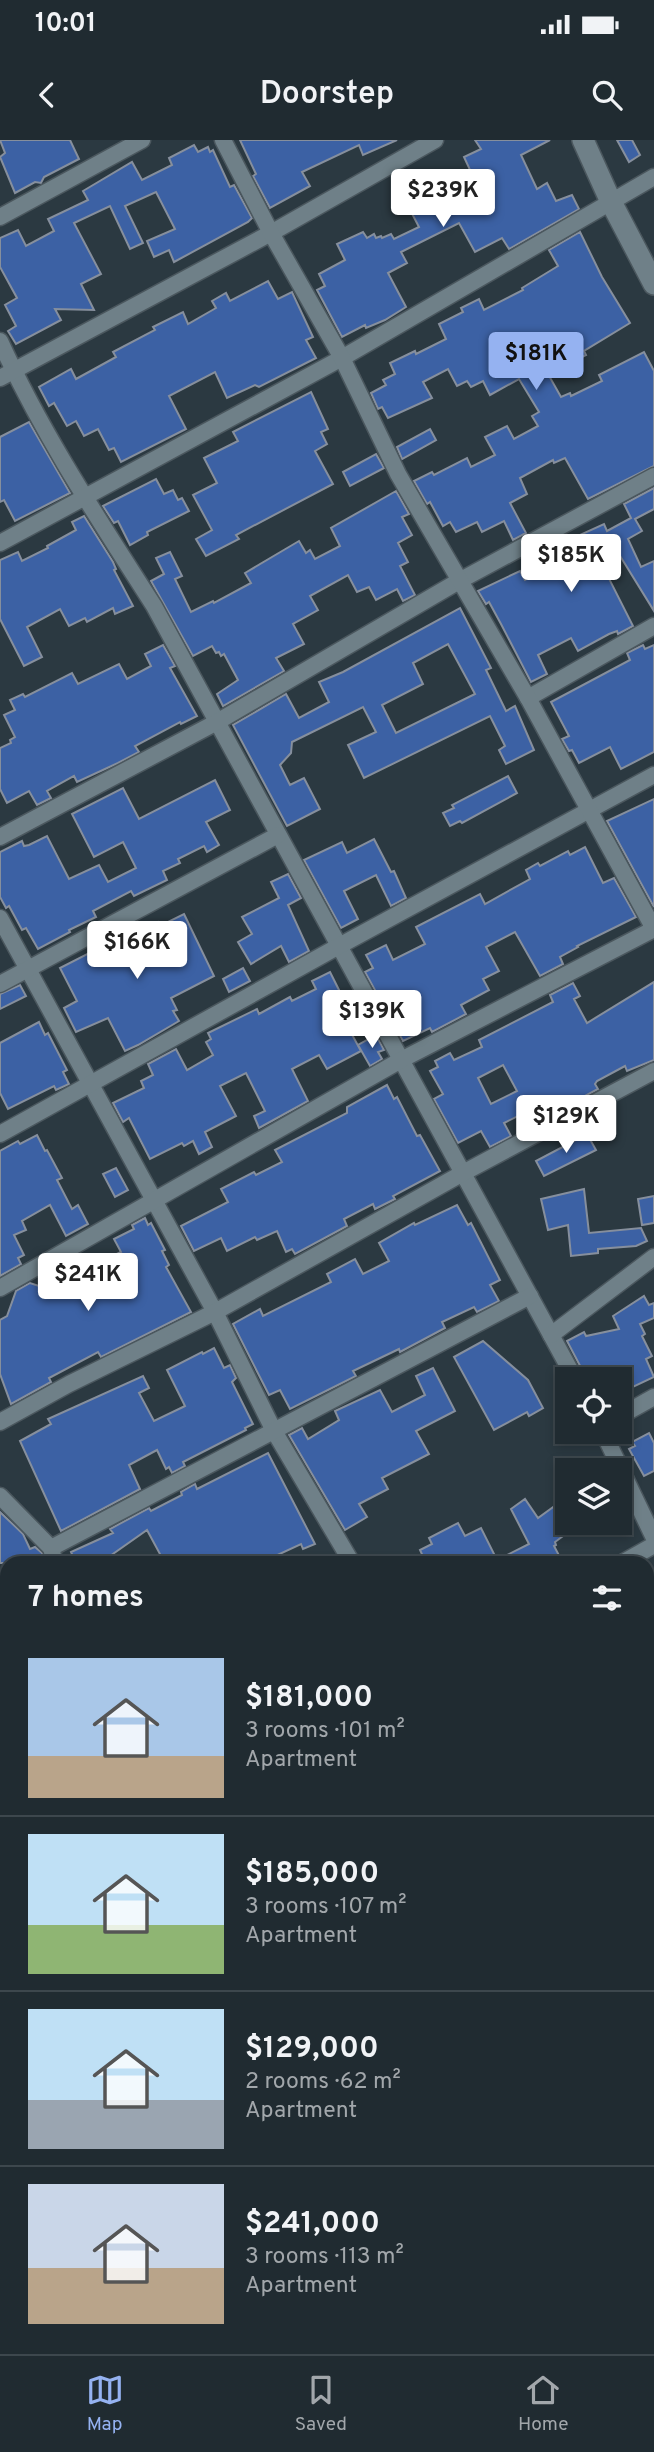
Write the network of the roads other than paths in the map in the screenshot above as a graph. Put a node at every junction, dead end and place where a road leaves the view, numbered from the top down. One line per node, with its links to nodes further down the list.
1 (142, 140): 7 (street)
2 (223, 140): 8 (street)
3 (435, 140): 8 (street)
4 (583, 140): 6 (street)
5 (654, 177): 6 (street)
6 (611, 202): 9 (street); 11 (street)
7 (0, 217)
8 (271, 233): 11 (street); 12 (street)
9 (654, 284)
10 (0, 341): 12 (street)
11 (342, 358): 14 (street); 16 (street)
12 (7, 374): 14 (street)
13 (654, 476): 16 (street)
14 (84, 498): 15 (street); 19 (street)
15 (0, 543)
16 (459, 581): 18 (street); 19 (street)
17 (654, 626): 18 (street)
18 (527, 698): 21 (street)
19 (217, 722): 22 (street); 23 (street)
20 (654, 775): 21 (street)
21 (590, 811): 25 (street); 28 (street)
22 (278, 835): 25 (street); 26 (street)
23 (0, 837)
24 (0, 918): 26 (street)
25 (339, 946): 28 (street); 30 (street)
26 (28, 969): 27 (street); 30 (street)
27 (0, 984)
28 (401, 1060): 32 (street); 33 (street)
29 (654, 1071): 32 (street)
30 (91, 1085): 31 (street); 33 (street)
31 (0, 1134)
32 (463, 1173): 36 (street); 37 (street)
33 (153, 1199): 35 (street); 37 (street)
34 (654, 1257): 38 (street)
35 (0, 1288)
36 (530, 1296): 38 (street); 43 (street)
37 (215, 1312): 42 (street); 43 (street)
38 (551, 1335): 39 (street)
39 (568, 1367)
40 (654, 1397): 41 (street)
41 (632, 1409)
42 (0, 1422)
43 (274, 1431): 48 (street); 49 (street)
44 (609, 1444): 46 (street)
45 (0, 1496): 48 (street)
46 (654, 1538)
47 (654, 1545): 50 (street)
48 (53, 1555)
49 (347, 1556)
50 (634, 1556)

